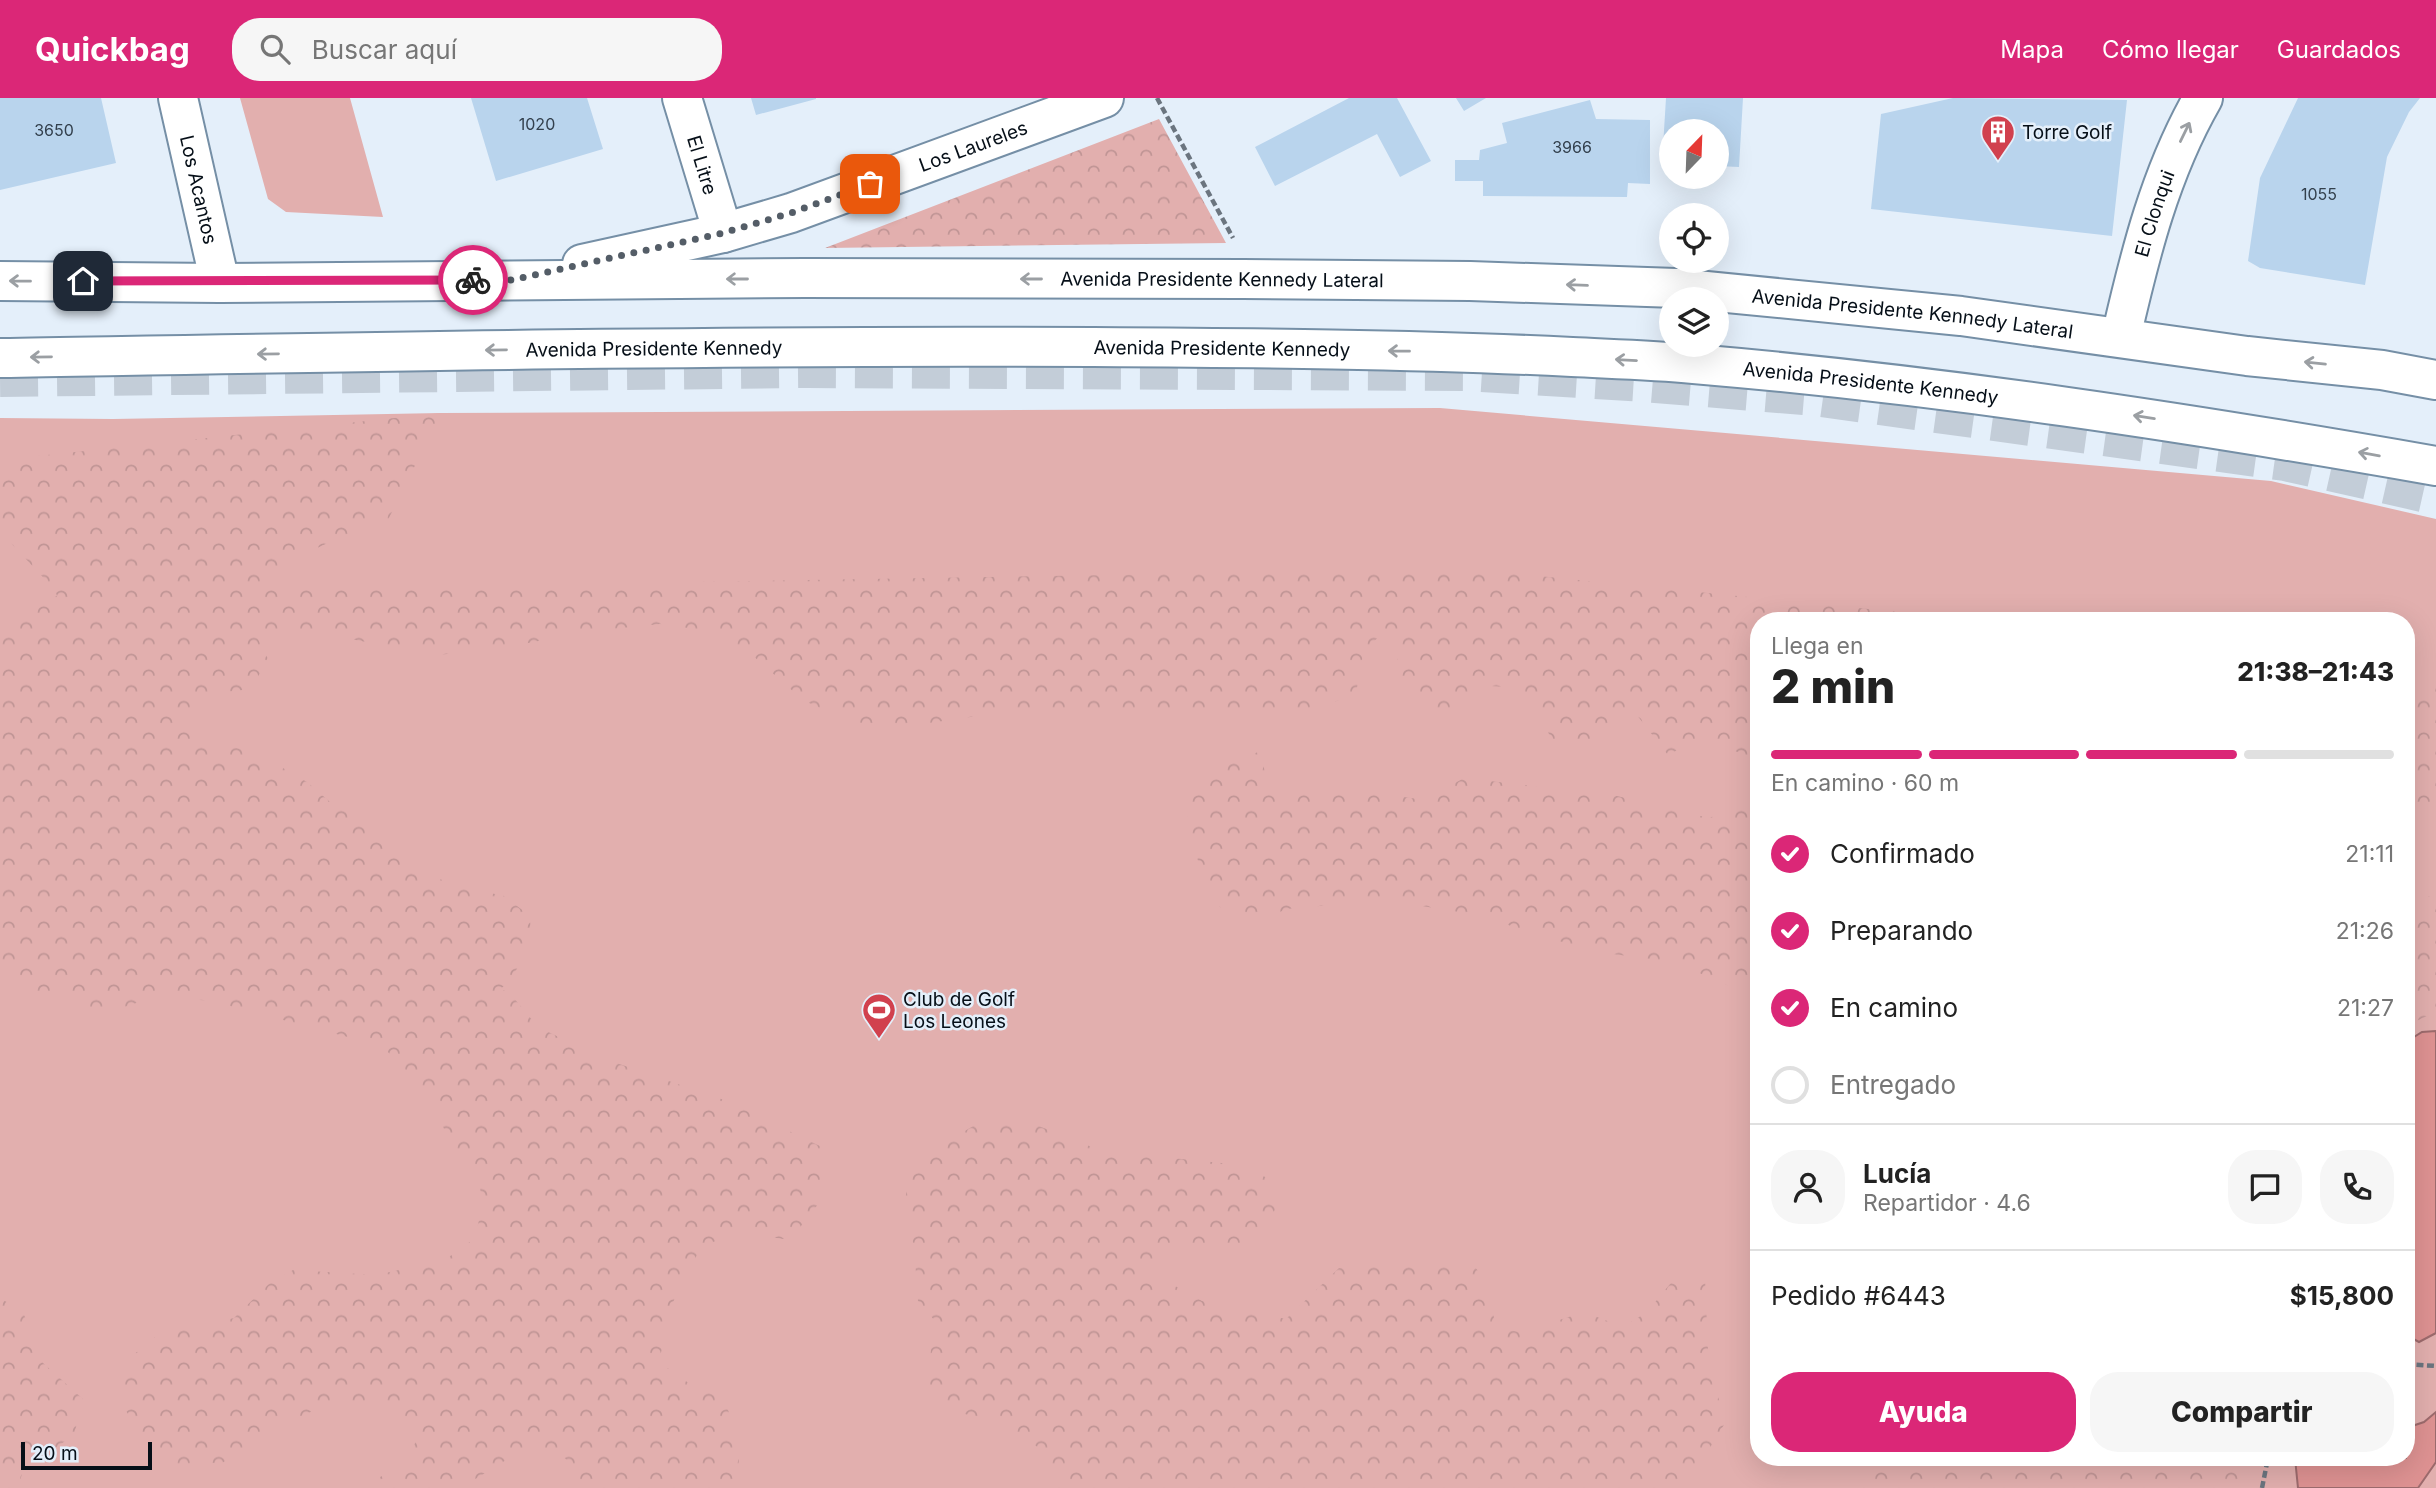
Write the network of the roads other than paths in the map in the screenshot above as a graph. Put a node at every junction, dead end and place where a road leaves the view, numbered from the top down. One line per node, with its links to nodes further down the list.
1 (178, 98): 8 (main road, Los Acantos)
2 (682, 98): 5 (main road, El Litre)
3 (1104, 98): 5 (main road, Los Laureles)
4 (2203, 98): 9 (main road, El Clonqui, one-way to 4)
5 (723, 233): 6 (main road, Los Laureles)
6 (512, 280): 8 (main road, Avenida Presidente Kennedy Lateral); 9 (main road, Avenida Presidente Kennedy Lateral, one-way to 6)
7 (0, 281): 8 (main road, Avenida Presidente Kennedy Lateral, one-way to 7)
8 (220, 283)
9 (2121, 337): 11 (main road, Avenida Presidente Kennedy Lateral, one-way to 9)
10 (0, 358): 12 (main road, Avenida Presidente Kennedy, one-way to 10)
11 (2436, 378)
12 (2436, 466)

